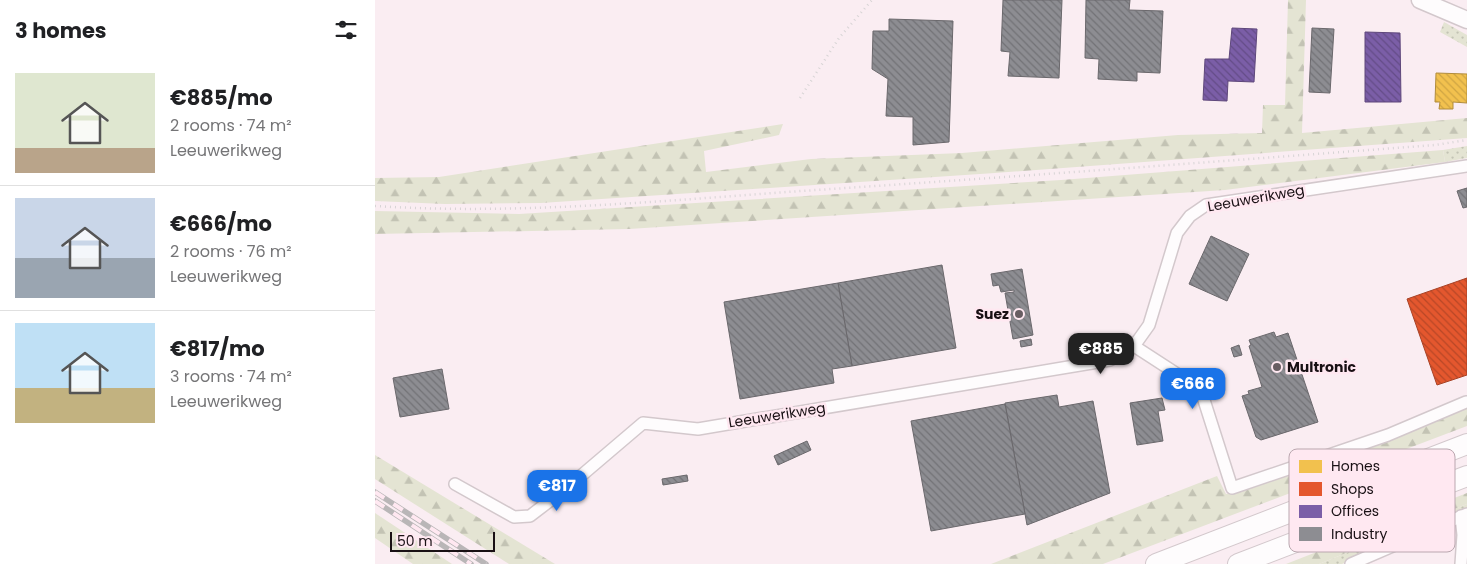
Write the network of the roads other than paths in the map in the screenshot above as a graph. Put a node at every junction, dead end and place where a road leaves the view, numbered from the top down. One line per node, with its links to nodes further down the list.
1 (1420, 0): 2 (street)
2 (1467, 20)
3 (1467, 166): 4 (street, Leeuwerikweg)
4 (1134, 346): 9 (street); 12 (street, Leeuwerikweg)
5 (1466, 402): 7 (street)
6 (1467, 444): 8 (highway)
7 (1347, 449)
8 (1454, 449)
9 (1289, 469)
10 (1467, 476): 11 (highway)
11 (1455, 481)
12 (455, 484)
13 (1289, 513): 17 (highway)
14 (1464, 515): 20 (street)
15 (1289, 545): 18 (highway)
16 (1379, 552): 19 (street)
17 (1156, 564)
18 (1239, 564)
19 (1351, 564)
20 (1461, 564)

